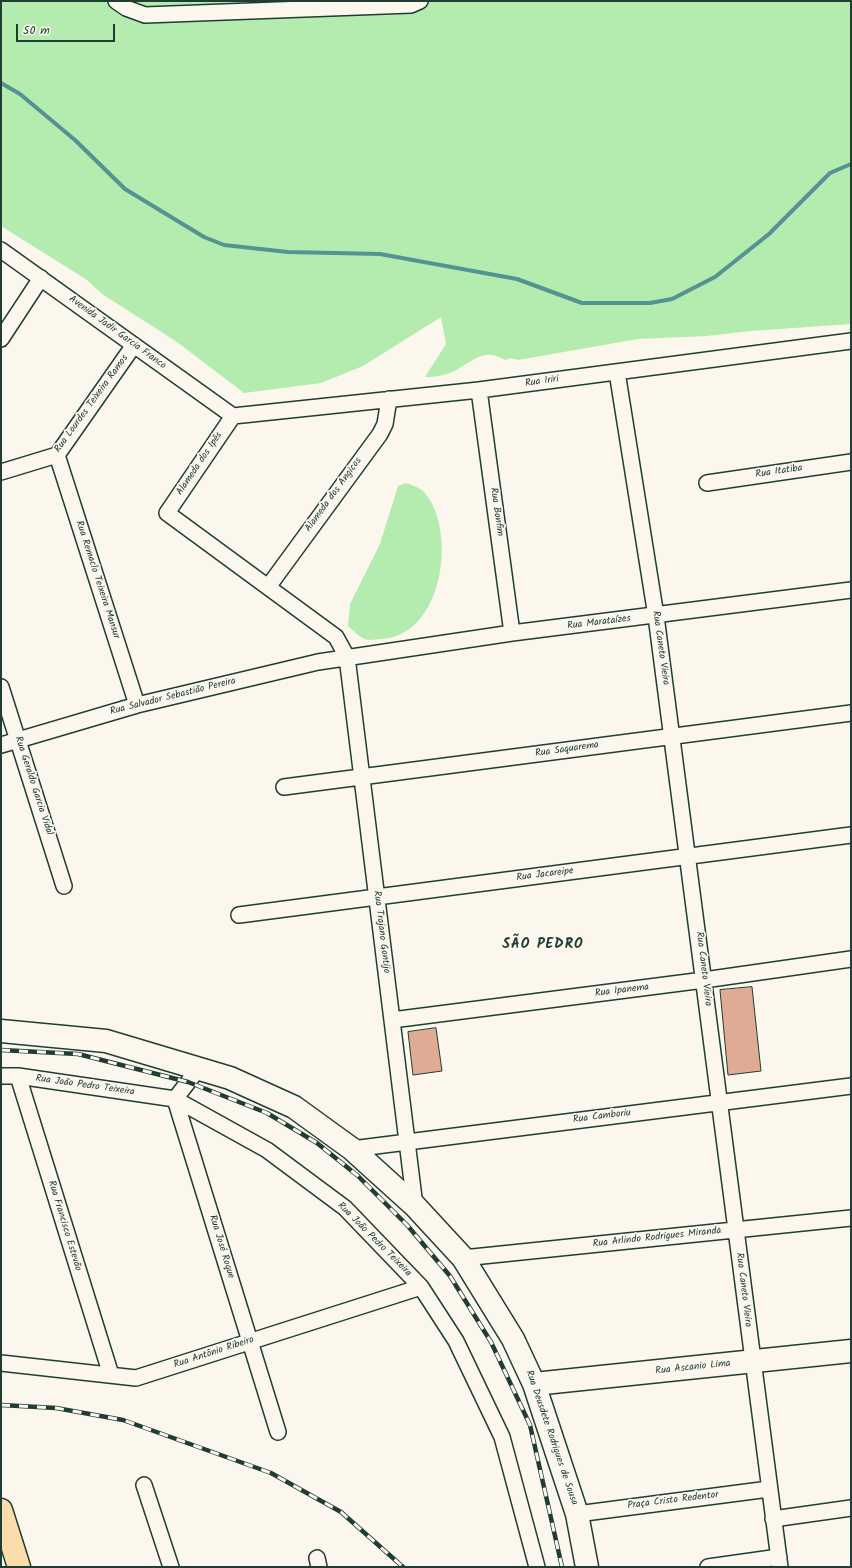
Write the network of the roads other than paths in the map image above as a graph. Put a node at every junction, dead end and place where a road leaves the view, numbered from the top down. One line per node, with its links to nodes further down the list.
1 (116, 1): 2 (street)
2 (420, 1)
3 (1, 250): 4 (street, Avenida Jadir Garcia Franco)
4 (41, 278): 5 (street); 7 (street, Avenida Jadir Garcia Franco)
5 (1, 339)
6 (851, 341): 8 (street, Rua Iriri)
7 (134, 345): 11 (street, Avenida Jadir Garcia Franco); 12 (street, Rua Lourdes Teixeira Ramos)
8 (617, 372): 9 (street, Rua Iriri); 18 (street, Rua Caneto Vieira)
9 (479, 390): 10 (street, Rua Iriri); 19 (street, Rua Bonfim)
10 (389, 399): 11 (street, Rua Iriri); 16 (street, Alameda dos Angicos)
11 (233, 416): 16 (street, Alameda dos Ipês)
12 (57, 455): 14 (street, Rua Lourdes Teixeira Ramos); 22 (street, Rua Remaclo Teixeira Mansur)
13 (851, 462): 15 (street, Rua Itatiba)
14 (1, 472)
15 (706, 483)
16 (268, 587): 20 (street)
17 (851, 590): 18 (street, Rua Marataízes)
18 (656, 616): 19 (street, Rua Marataízes); 24 (street, Rua Caneto Vieira)
19 (512, 633): 20 (street, Rua Marataízes)
20 (347, 657): 22 (street, Rua Salvador Sebastião Pereira); 27 (street, Rua Trajano Gontijo)
21 (1, 687): 25 (street, Rua Geraldo Garcia Vidal)
22 (137, 705): 25 (street, Rua Salvador Sebastião Pereira)
23 (851, 713): 24 (street, Rua Saquarema)
24 (672, 736): 27 (street, Rua Saquarema); 30 (street, Rua Caneto Vieira)
25 (18, 740): 26 (street, Rua Salvador Sebastião Pereira); 31 (street, Rua Geraldo Garcia Vidal)
26 (1, 745)
27 (362, 777): 28 (street, Rua Saquarema); 32 (street, Rua Trajano Gontijo)
28 (284, 787)
29 (851, 835): 30 (street, Rua Jacareipe)
30 (688, 856): 32 (street, Rua Jacareipe); 35 (street, Rua Caneto Vieira)
31 (64, 886)
32 (377, 897): 33 (street, Rua Jacareipe); 36 (street, Rua Trajano Gontijo)
33 (239, 916)
34 (851, 959): 35 (street, Rua Ipanema)
35 (704, 980): 36 (street, Rua Ipanema); 43 (street, Rua Caneto Vieira)
36 (392, 1020): 44 (street, Rua Trajano Gontijo)
37 (1, 1031): 38 (street, Rua Deusdete Rodrigues de Sousa)
38 (199, 1068): 42 (street); 45 (street, Rua Deusdete Rodrigues de Sousa)
39 (1, 1076): 40 (street, Rua João Pedro Teixeira)
40 (18, 1076): 42 (street, Rua João Pedro Teixeira); 55 (street, Rua Francisco Estevão)
41 (851, 1086): 43 (street, Rua Camboriu)
42 (175, 1099): 50 (street, Rua João Pedro Teixeira); 51 (street, Rua José Roque)
43 (719, 1102): 44 (street, Rua Camboriu); 48 (street, Rua Caneto Vieira)
44 (407, 1142): 45 (street, Rua Camboriu); 46 (street, Rua Trajano Gontijo)
45 (352, 1149): 46 (street, Rua Deusdete Rodrigues de Sousa)
46 (416, 1206): 49 (street, Rua Deusdete Rodrigues de Sousa)
47 (851, 1218): 48 (street, Rua Arlindo Rodrigues Miranda)
48 (735, 1230): 49 (street, Rua Arlindo Rodrigues Miranda); 53 (street, Rua Caneto Vieira)
49 (463, 1258): 56 (street, Rua Deusdete Rodrigues de Sousa)
50 (421, 1287): 51 (street, Rua Antônio Ribeiro); 69 (street, Rua João Pedro Teixeira)
51 (250, 1342): 55 (street, Rua Antônio Ribeiro); 57 (street, Rua José Roque)
52 (851, 1351): 53 (street, Rua Ascanio Lima)
53 (753, 1361): 56 (street, Rua Ascanio Lima); 59 (street, Rua Caneto Vieira)
54 (1, 1363): 55 (street, Rua Antônio Ribeiro)
55 (111, 1375)
56 (534, 1384): 62 (street, Rua Deusdete Rodrigues de Sousa)
57 (278, 1432)
58 (144, 1485): 68 (street)
59 (769, 1489): 62 (street, Praça Cristo Redentor); 63 (street, Rua Caneto Vieira)
60 (851, 1508): 63 (street)
61 (1, 1510): 67 (main road)
62 (577, 1514): 70 (street, Rua Deusdete Rodrigues de Sousa)
63 (773, 1519): 65 (street, Rua Caneto Vieira)
64 (1, 1559): 66 (main road)
65 (779, 1562): 71 (street)
66 (4, 1567)
67 (19, 1567)
68 (170, 1567)
69 (537, 1567)
70 (587, 1567)
71 (708, 1567)

